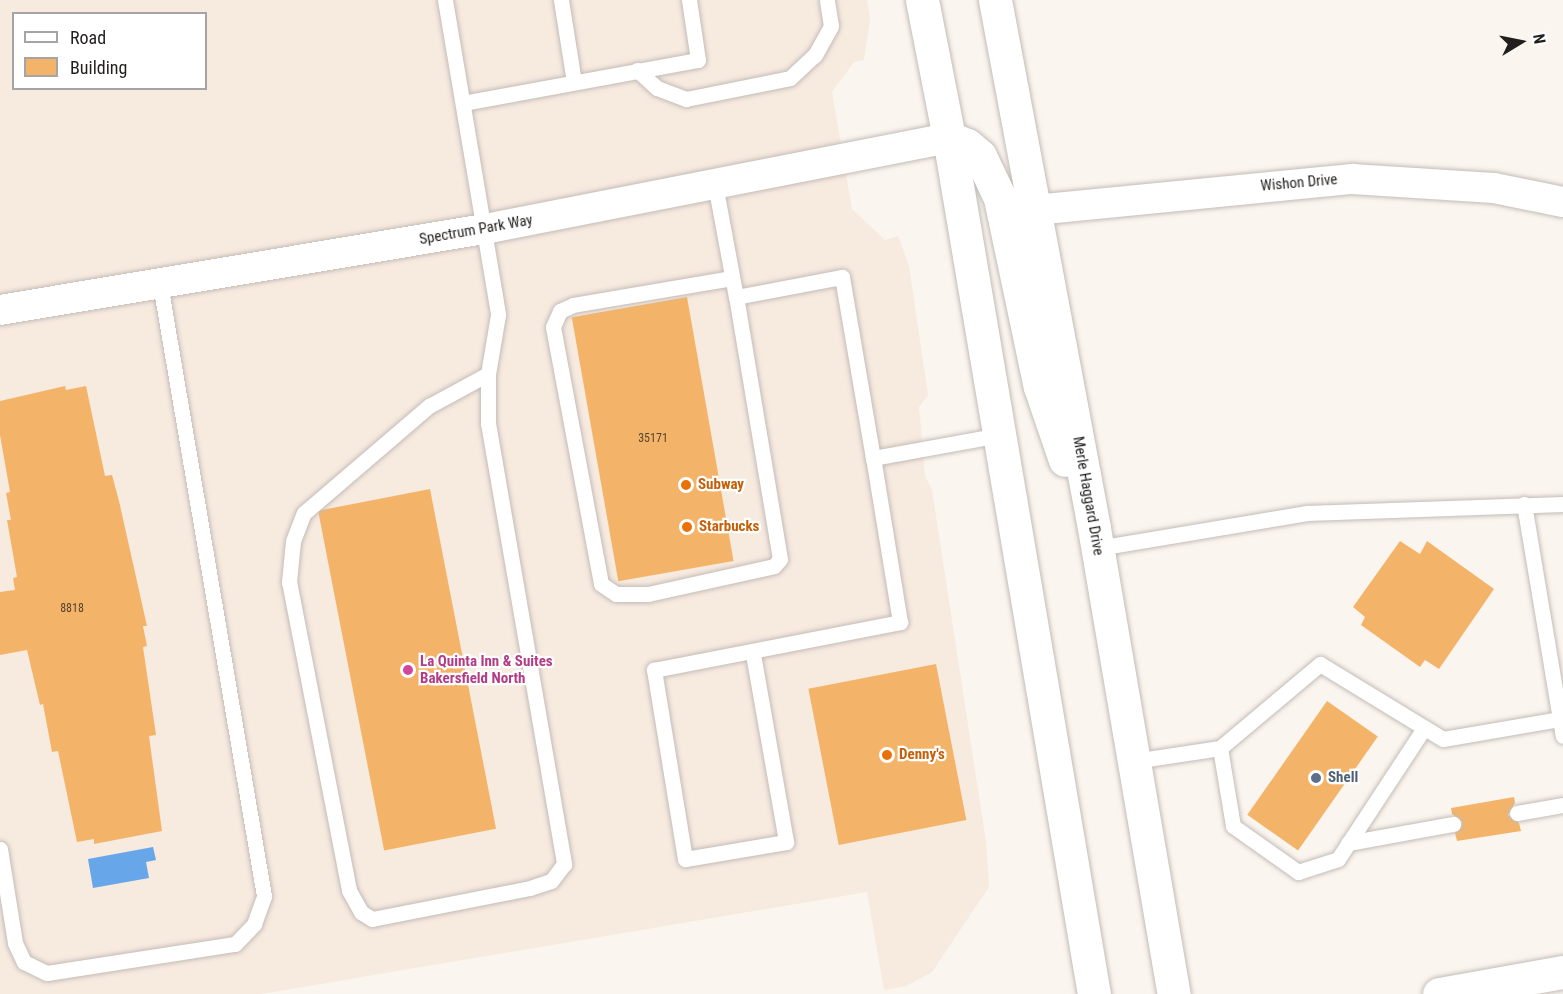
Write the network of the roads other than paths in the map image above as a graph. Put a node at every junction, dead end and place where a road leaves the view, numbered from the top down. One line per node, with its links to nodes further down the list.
1 (445, 0): 9 (lane)
2 (561, 0): 8 (lane)
3 (689, 0): 7 (lane)
4 (827, 0): 7 (lane)
5 (922, 0): 10 (main road)
6 (995, 0): 13 (main road, Merle Haggard Drive)
7 (637, 70): 8 (lane)
8 (574, 82): 9 (lane)
9 (463, 103): 14 (lane)
10 (949, 138): 11 (street, Spectrum Park Way); 20 (main road); 24 (main road)
11 (715, 184): 14 (street, Spectrum Park Way); 15 (lane)
12 (1563, 202): 13 (street, Wishon Drive)
13 (1035, 210): 24 (main road, Merle Haggard Drive)
14 (485, 229): 16 (street, Spectrum Park Way); 19 (lane)
15 (732, 278): 17 (lane); 17 (lane)
16 (160, 284): 18 (street, Spectrum Park Way); 35 (lane)
17 (736, 297): 21 (lane)
18 (0, 310)
19 (488, 374): 19 (lane)
20 (1000, 435): 21 (lane); 38 (main road)
21 (873, 458): 25 (lane)
22 (1524, 504): 23 (lane); 24 (lane); 26 (lane)
23 (1563, 504)
24 (1096, 538): 30 (main road, Merle Haggard Drive)
25 (753, 654): 25 (lane)
26 (1560, 719): 27 (lane); 28 (lane)
27 (1424, 728): 29 (lane); 34 (lane)
28 (1563, 736)
29 (1220, 748): 30 (lane); 34 (lane)
30 (1134, 761): 39 (main road, Merle Haggard Drive)
31 (1563, 804): 32 (lane)
32 (1517, 813)
33 (1453, 824): 34 (lane)
34 (1348, 843)
35 (0, 849)
36 (1563, 972): 37 (main road)
37 (1493, 989): 40 (main road)
38 (1094, 994)
39 (1174, 994)
40 (1439, 994)

